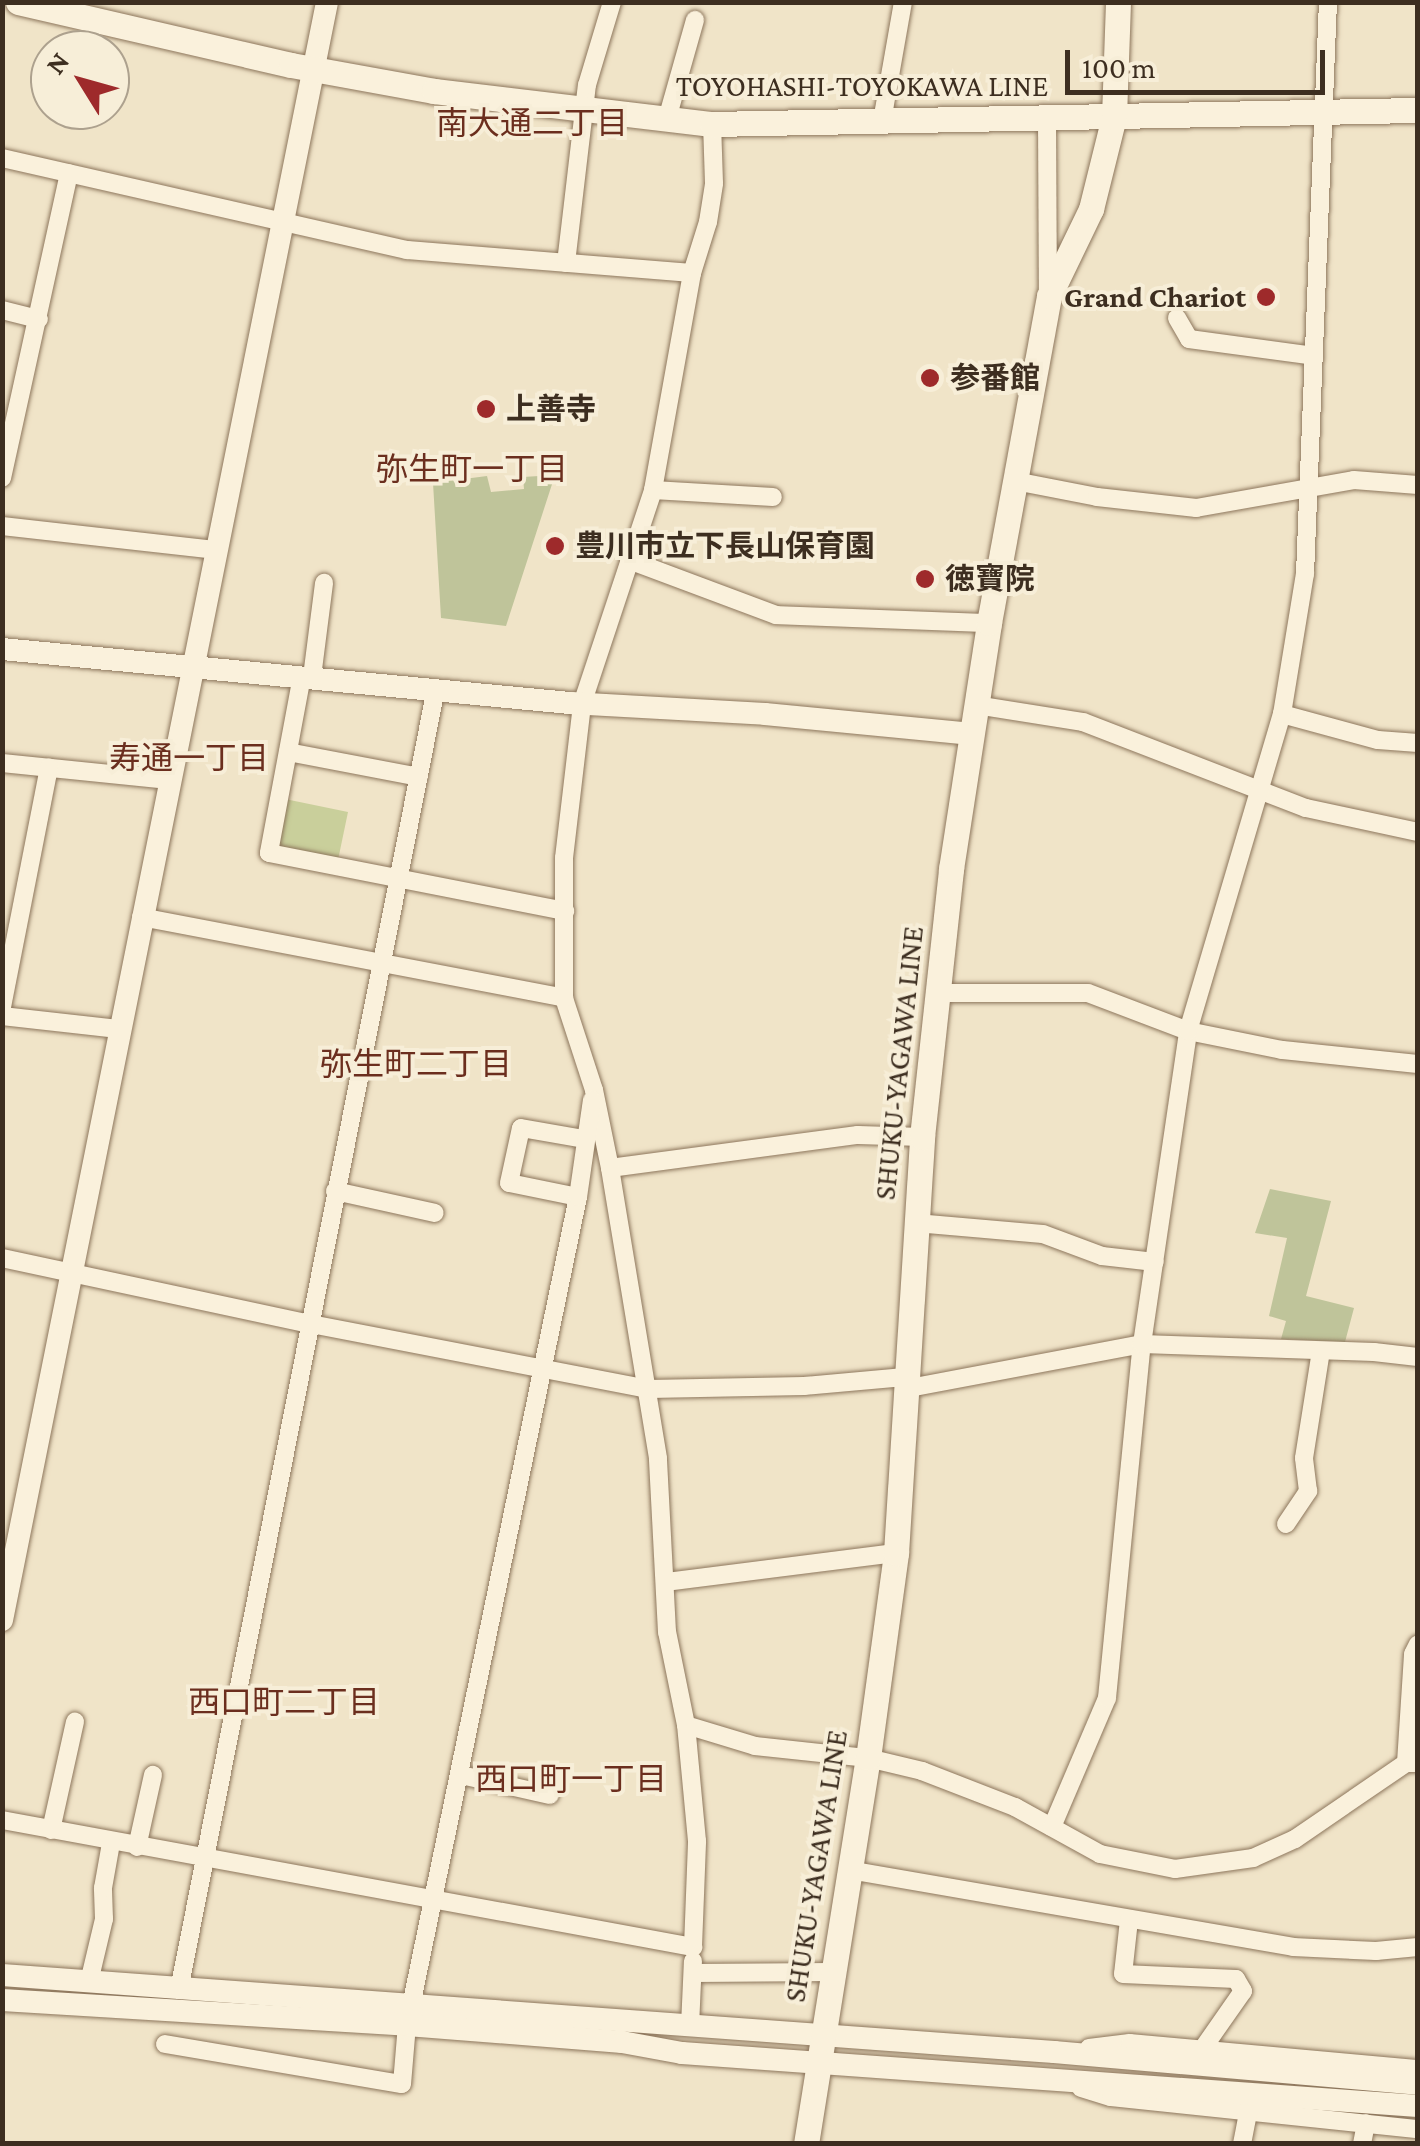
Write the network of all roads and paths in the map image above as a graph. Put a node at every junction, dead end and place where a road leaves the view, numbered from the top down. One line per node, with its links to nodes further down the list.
1 (18, 2): 8 (main road, TOYOHASHI-TOYOKAWA LINE)
2 (326, 2): 8 (street)
3 (612, 2): 10 (street)
4 (903, 2): 15 (street)
5 (1118, 2): 12 (main road, SHUKU-YAGAWA LINE)
6 (1328, 2): 11 (street)
7 (695, 20): 14 (street)
8 (314, 69): 10 (main road, TOYOHASHI-TOYOKAWA LINE); 19 (street)
9 (1418, 110): 11 (main road, TOYOHASHI-TOYOKAWA LINE)
10 (582, 111): 14 (main road, TOYOHASHI-TOYOKAWA LINE); 20 (street)
11 (1322, 113): 12 (main road, TOYOHASHI-TOYOKAWA LINE); 26 (street)
12 (1114, 117): 13 (main road, TOYOHASHI-TOYOKAWA LINE); 22 (main road, SHUKU-YAGAWA LINE)
13 (1047, 118): 15 (main road, TOYOHASHI-TOYOKAWA LINE); 22 (street)
14 (666, 119): 16 (main road, TOYOHASHI-TOYOKAWA LINE)
15 (882, 122): 16 (main road, TOYOHASHI-TOYOKAWA LINE)
16 (712, 124): 21 (street)
17 (2, 158): 18 (street)
18 (69, 173): 19 (street); 25 (street)
19 (280, 221): 20 (street); 34 (street)
20 (566, 263): 21 (street)
21 (692, 273): 30 (street)
22 (1049, 296): 28 (main road, SHUKU-YAGAWA LINE)
23 (2, 310): 25 (street)
24 (1177, 318): 26 (street)
25 (39, 319): 27 (street)
26 (1314, 356): 31 (street)
27 (2, 478)
28 (1015, 482): 31 (street); 37 (main road, SHUKU-YAGAWA LINE)
29 (1418, 485): 31 (street)
30 (653, 490): 32 (street); 35 (street)
31 (1308, 490): 44 (street)
32 (773, 496)
33 (2, 526): 34 (street)
34 (214, 550): 39 (street)
35 (629, 560): 37 (street); 42 (street)
36 (324, 583): 40 (street)
37 (989, 623): 43 (main road, SHUKU-YAGAWA LINE)
38 (2, 649): 39 (street)
39 (192, 668): 40 (street); 51 (street)
40 (307, 677): 41 (street); 47 (street)
41 (436, 689): 42 (street); 50 (street)
42 (582, 704): 45 (street); 55 (street)
43 (976, 705): 45 (main road, SHUKU-YAGAWA LINE); 52 (street)
44 (1282, 714): 46 (street); 52 (street)
45 (972, 734): 58 (main road, SHUKU-YAGAWA LINE)
46 (1418, 743)
47 (288, 752): 50 (street); 54 (street)
48 (2, 763): 49 (street)
49 (50, 768): 51 (street); 60 (street)
50 (419, 777): 54 (street)
51 (169, 780): 56 (street)
52 (1260, 792): 53 (street); 63 (street)
53 (1418, 832)
54 (398, 878): 55 (street); 57 (street)
55 (565, 912): 59 (street)
56 (141, 916): 57 (street); 62 (street)
57 (381, 962): 59 (street); 69 (street)
58 (938, 993): 63 (street); 66 (main road, SHUKU-YAGAWA LINE)
59 (564, 998): 65 (street)
60 (2, 1008)
61 (2, 1016): 62 (street)
62 (118, 1029): 75 (street)
63 (1188, 1031): 64 (street); 74 (street)
64 (1418, 1064)
65 (594, 1090): 67 (street); 68 (street)
66 (922, 1137): 68 (street); 72 (main road, SHUKU-YAGAWA LINE)
67 (584, 1139): 70 (street); 70 (street)
68 (610, 1168): 82 (street)
69 (335, 1192): 71 (street); 76 (street)
70 (578, 1197): 80 (street)
71 (436, 1213)
72 (916, 1223): 74 (street); 81 (main road, SHUKU-YAGAWA LINE)
73 (2, 1258): 75 (street)
74 (1154, 1262): 77 (street)
75 (74, 1276): 76 (street); 86 (street)
76 (311, 1324): 80 (street); 100 (street)
77 (1142, 1344): 78 (street); 81 (street); 96 (street)
78 (1321, 1351): 79 (street); 83 (street)
79 (1418, 1358)
80 (543, 1370): 82 (street); 93 (street)
81 (904, 1383): 82 (street); 84 (main road, SHUKU-YAGAWA LINE)
82 (649, 1390): 85 (street)
83 (1286, 1524)
84 (896, 1553): 85 (street); 90 (main road, SHUKU-YAGAWA LINE)
85 (666, 1582): 89 (street)
86 (2, 1620)
87 (1418, 1644): 91 (street)
88 (76, 1722): 97 (street)
89 (686, 1725): 90 (street); 105 (street)
90 (868, 1758): 96 (street); 101 (main road, SHUKU-YAGAWA LINE)
91 (1412, 1763): 96 (street)
92 (153, 1775): 99 (street)
93 (461, 1775): 94 (street); 102 (street)
94 (550, 1794)
95 (2, 1820): 97 (street)
96 (1052, 1827)
97 (51, 1830): 98 (street)
98 (111, 1842): 99 (street); 109 (street)
99 (138, 1848): 100 (street)
100 (206, 1860): 102 (street); 110 (street)
101 (850, 1870): 103 (street); 106 (main road, SHUKU-YAGAWA LINE)
102 (436, 1899): 105 (street); 112 (street)
103 (1129, 1920): 104 (street); 117 (street)
104 (1418, 1946)
105 (692, 1947): 107 (street)
106 (832, 1972): 107 (street); 115 (main road, SHUKU-YAGAWA LINE)
107 (693, 1973): 113 (street)
108 (2, 1975): 109 (street)
109 (89, 1982): 110 (street)
110 (178, 1990): 112 (street)
111 (2, 2000): 112 (street)
112 (409, 2016): 113 (street); 114 (street); 115 (street)
113 (690, 2026): 115 (street)
114 (165, 2044)
115 (819, 2049): 116 (street); 119 (street); 125 (main road, SHUKU-YAGAWA LINE)
116 (1054, 2052): 117 (street); 120 (street)
117 (1201, 2052): 118 (street)
118 (1418, 2069)
119 (1048, 2078): 121 (street); 122 (street)
120 (1418, 2084)
121 (1418, 2106)
122 (1248, 2113): 123 (street); 126 (street)
123 (1366, 2123): 124 (street); 127 (street)
124 (1418, 2129)
125 (806, 2144)
126 (1242, 2144)
127 (1362, 2144)

